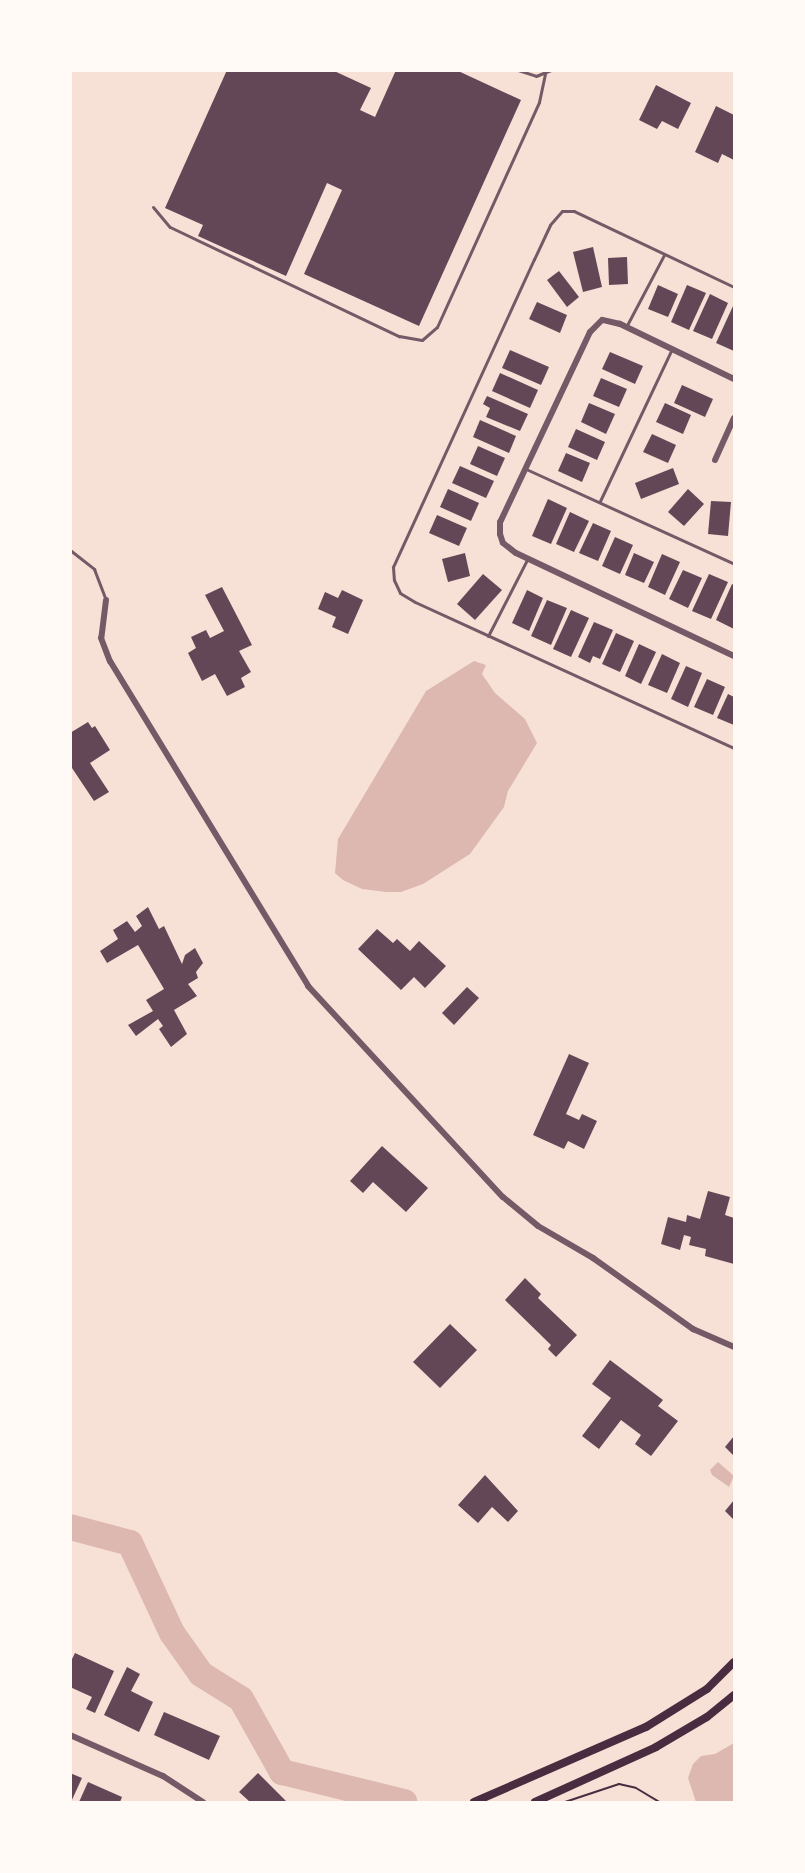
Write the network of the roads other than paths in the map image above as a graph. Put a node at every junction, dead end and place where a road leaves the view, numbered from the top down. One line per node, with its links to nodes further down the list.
1 (518, 70): 3 (lane)
2 (551, 70): 3 (lane)
3 (545, 74): 4 (lane)
4 (153, 207)
5 (663, 255): 6 (lane); 7 (lane); 18 (lane)
6 (735, 287)
7 (627, 327): 8 (street); 12 (street)
8 (672, 349): 9 (street); 13 (lane)
9 (735, 379)
10 (735, 418): 11 (street)
11 (715, 460)
12 (526, 469): 13 (lane); 15 (street)
13 (600, 501): 16 (lane)
14 (70, 550): 17 (lane)
15 (528, 558): 18 (lane); 19 (street)
16 (735, 564)
17 (106, 600): 21 (street)
18 (488, 636): 20 (lane)
19 (735, 656)
20 (735, 748)
21 (735, 1347)
22 (735, 1662): 26 (main road)
23 (735, 1695): 27 (main road)
24 (70, 1735): 25 (street)
25 (203, 1803)
26 (474, 1803)
27 (535, 1803)

